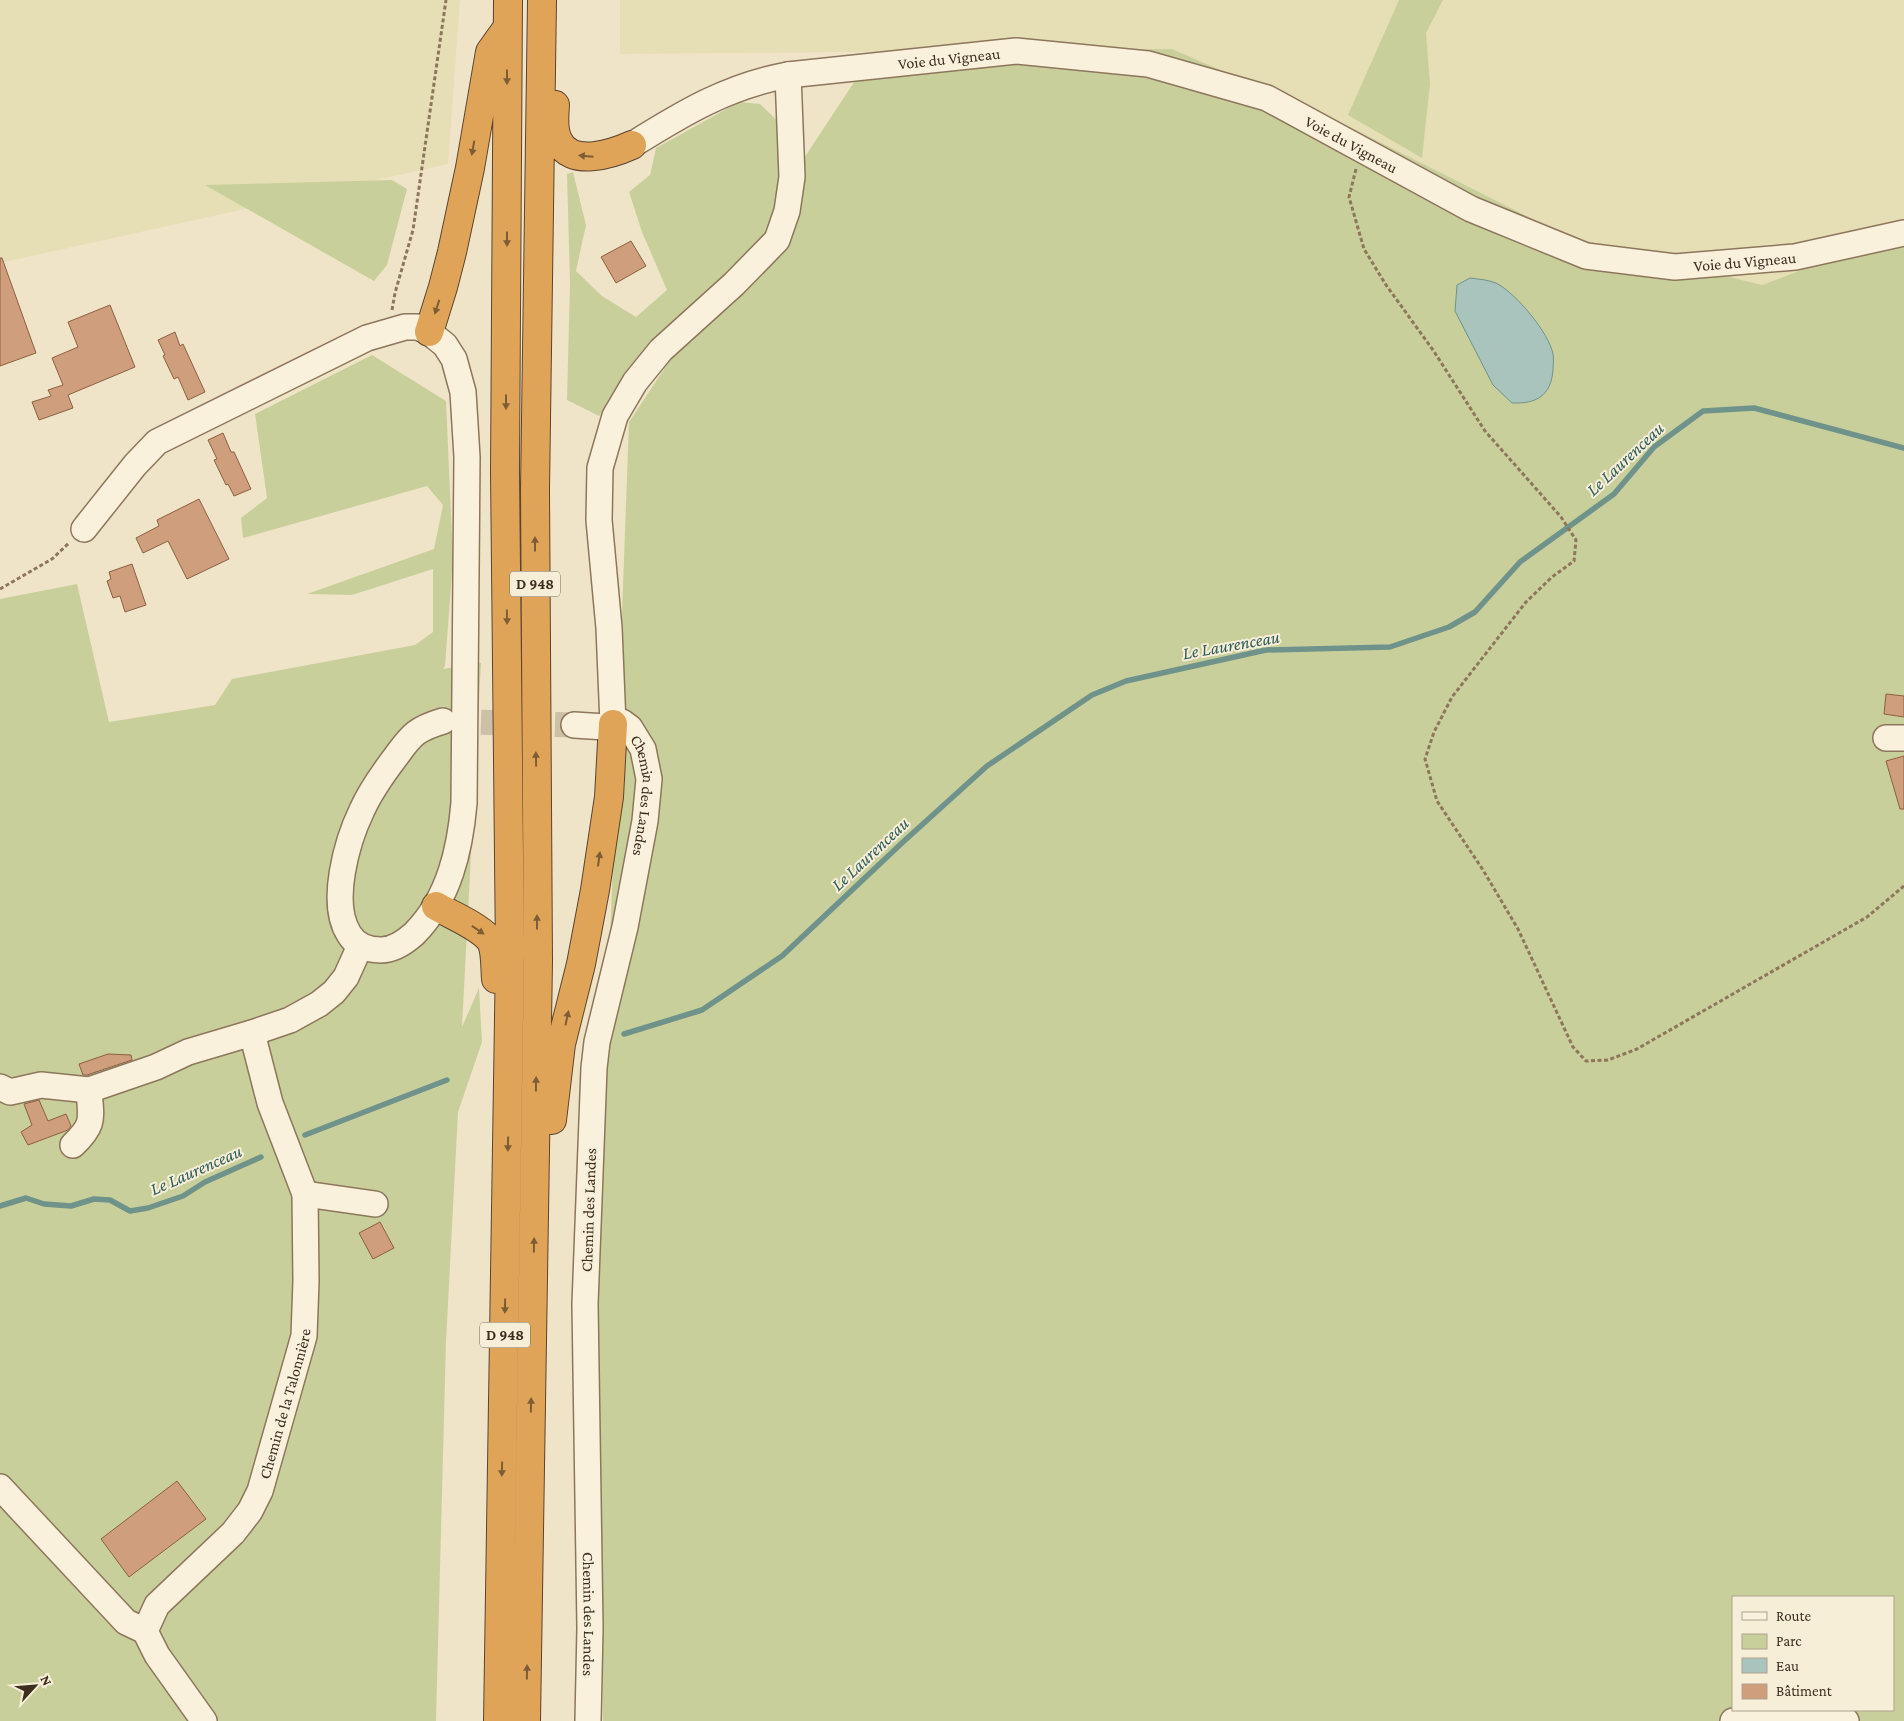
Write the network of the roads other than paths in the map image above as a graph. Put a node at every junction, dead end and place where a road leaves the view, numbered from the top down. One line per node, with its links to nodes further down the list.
1 (508, 0): 4 (highway, D 948)
2 (542, 0): 20 (highway, D 948, one-way to 2)
3 (557, 0): 6 (highway, one-way to 3)
4 (507, 28): 8 (highway, one-way to 8); 16 (highway, D 948, one-way to 16)
5 (788, 75): 6 (street, Voie du Vigneau); 7 (street, Voie du Vigneau); 11 (street)
6 (632, 145)
7 (1904, 233)
8 (429, 332): 9 (street); 13 (street)
9 (84, 529)
10 (443, 721): 14 (street)
11 (613, 724): 12 (street); 20 (highway, one-way to 11); 28 (street, Chemin des Landes)
12 (574, 725)
13 (436, 906): 14 (street); 16 (highway, one-way to 16)
14 (360, 946): 15 (street)
15 (252, 1033): 18 (street); 21 (street, Chemin de la Talonnière)
16 (509, 1078): 26 (highway, D 948, one-way to 26)
17 (0, 1087): 18 (street)
18 (89, 1090): 19 (street)
19 (73, 1145)
20 (535, 1168): 27 (highway, D 948, one-way to 20)
21 (305, 1194): 22 (street); 24 (street, Chemin de la Talonnière)
22 (375, 1204)
23 (0, 1487): 24 (street)
24 (145, 1631): 25 (street)
25 (204, 1721)
26 (498, 1721)
27 (526, 1721)
28 (588, 1721)
29 (1733, 1721): 30 (street)
30 (1846, 1721)

